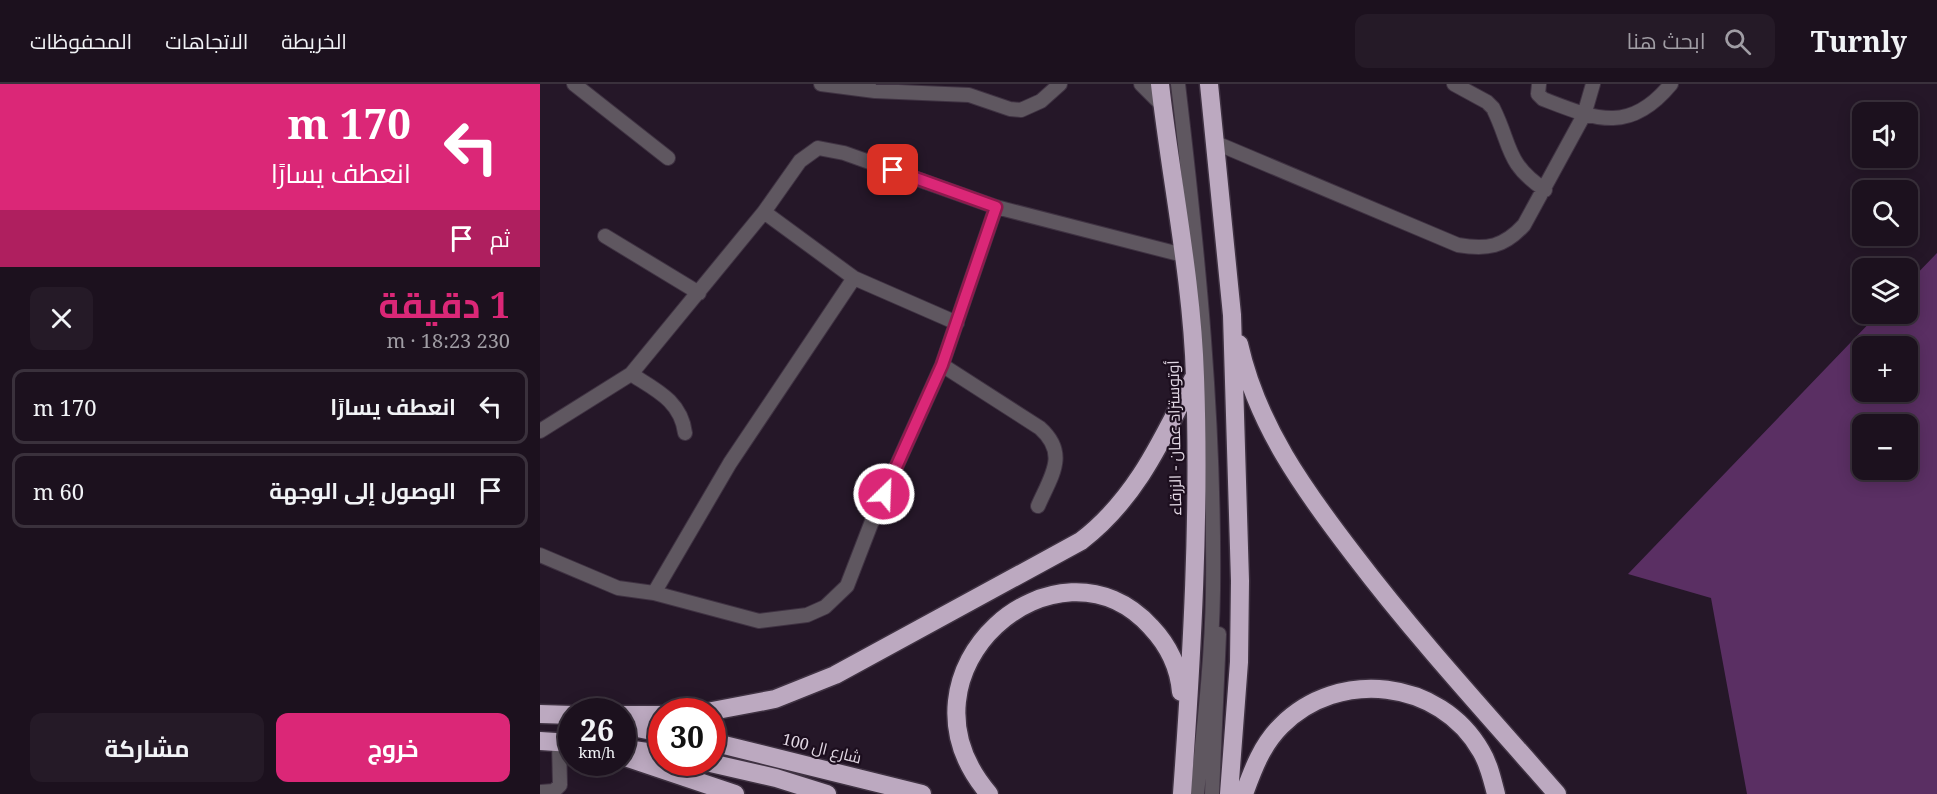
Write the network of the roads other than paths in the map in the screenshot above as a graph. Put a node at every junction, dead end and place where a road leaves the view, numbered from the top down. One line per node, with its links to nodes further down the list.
1 (574, 84): 17 (street)
2 (821, 84): 13 (street)
3 (1060, 84): 13 (street)
4 (1140, 84): 14 (street)
5 (1160, 84): 14 (highway, أوتوستراد عمان - الزرقاء)
6 (1178, 84): 51 (street)
7 (1184, 84): 52 (street)
8 (1209, 84): 16 (highway)
9 (1454, 84): 18 (street)
10 (1539, 84): 15 (street)
11 (1593, 84): 15 (street)
12 (1671, 84): 15 (street)
13 (972, 89)
14 (1162, 105): 22 (highway, أوتوستراد عمان - الزرقاء)
15 (1584, 115): 18 (street)
16 (1216, 143): 18 (street); 25 (highway)
17 (668, 158)
18 (1545, 190)
19 (996, 207): 20 (street); 22 (street); 26 (street)
20 (764, 212): 23 (street); 24 (street)
21 (604, 236): 24 (street)
22 (1183, 255): 29 (highway, أوتوستراد عمان - الزرقاء)
23 (854, 278): 26 (street); 34 (street)
24 (699, 293): 28 (street)
25 (1232, 315): 53 (highway); 56 (highway)
26 (957, 323): 27 (street)
27 (942, 365): 32 (street); 34 (street)
28 (631, 374): 30 (street); 31 (street)
29 (1195, 375): 35 (highway); 38 (highway, أوتوستراد عمان - الزرقاء)
30 (540, 432)
31 (686, 433)
32 (1038, 506)
33 (540, 555): 34 (street)
34 (654, 593)
35 (726, 708)
36 (540, 714): 37 (highway)
37 (558, 714)
38 (1186, 739): 49 (highway); 50 (highway, أوتوستراد عمان - الزرقاء)
39 (540, 741): 40 (highway)
40 (558, 742)
41 (726, 745): 48 (highway, شارع ال 100)
42 (636, 761): 46 (highway)
43 (726, 767): 47 (highway)
44 (561, 776): 45 (street)
45 (540, 792)
46 (735, 794)
47 (826, 794)
48 (922, 794)
49 (989, 794)
50 (1182, 794)
51 (1197, 794)
52 (1212, 794)
53 (1229, 794)
54 (1244, 794): 55 (highway)
55 (1496, 794)
56 (1557, 794)

